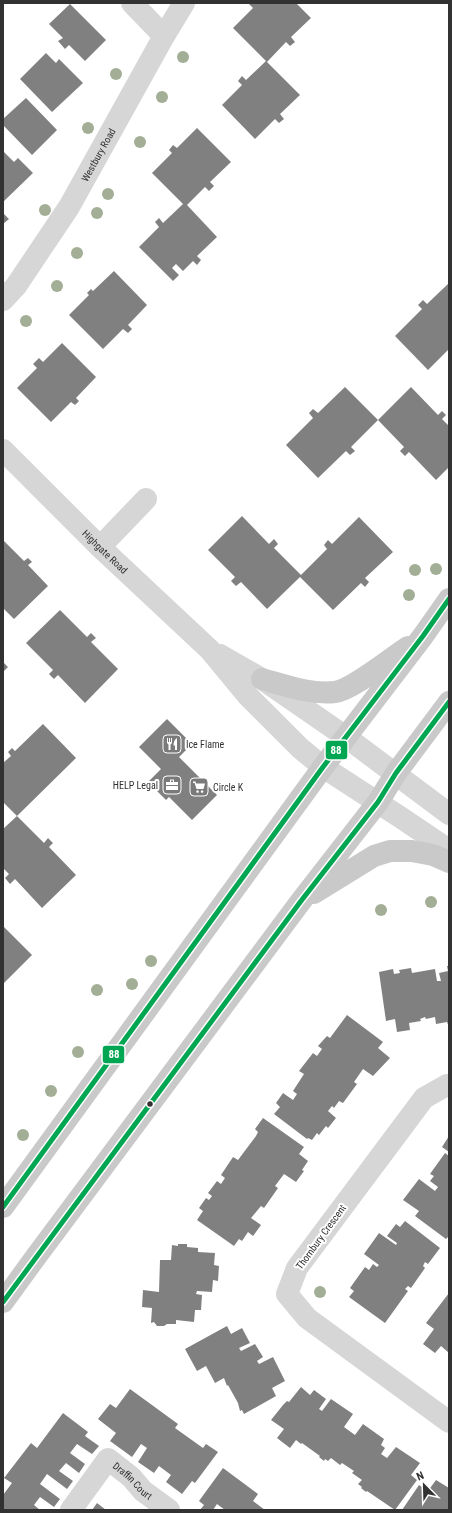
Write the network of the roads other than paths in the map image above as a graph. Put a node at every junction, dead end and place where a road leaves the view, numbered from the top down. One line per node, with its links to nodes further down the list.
1 (132, 3): 3 (street)
2 (184, 3): 3 (street, Westbury Road)
3 (164, 36): 4 (street, Westbury Road)
4 (3, 300)
5 (3, 450): 7 (street, Highgate Road)
6 (146, 500): 7 (street)
7 (100, 547): 10 (street, Highgate Road)
8 (449, 599): 9 (main road)
9 (424, 636): 11 (main road); 13 (main road)
10 (210, 650): 11 (street, Highgate Road); 14 (street, Highgate Road)
11 (262, 679): 13 (street, Highgate Road)
12 (449, 702): 15 (main road)
13 (346, 736): 14 (main road); 15 (street, Highgate Road)
14 (324, 767): 16 (street, Highgate Road); 22 (main road)
15 (396, 773): 16 (main road); 17 (street, Highgate Road)
16 (378, 802): 18 (street, Highgate Road); 20 (main road)
17 (449, 814)
18 (449, 850)
19 (449, 862): 20 (main road)
20 (301, 901): 23 (main road)
21 (449, 1085): 24 (street, Thornbury Crescent)
22 (3, 1207)
23 (3, 1302)
24 (449, 1422)
25 (71, 1510): 26 (street, Draffin Court)
26 (169, 1510)

